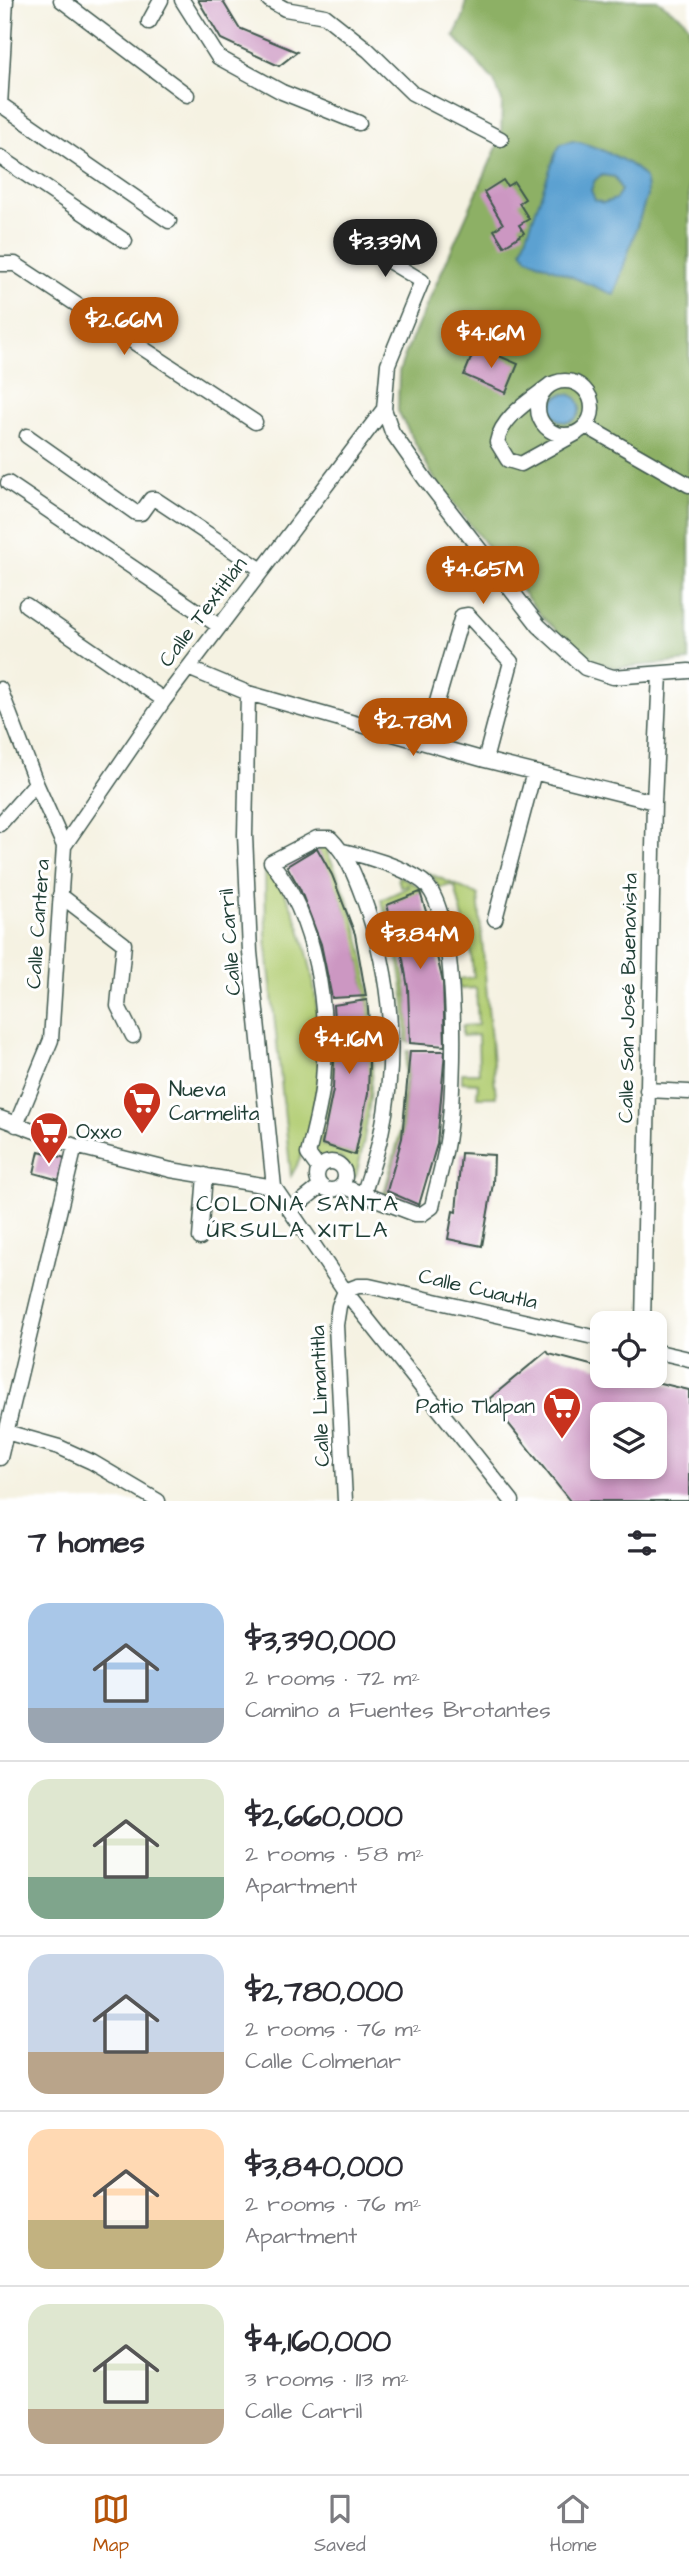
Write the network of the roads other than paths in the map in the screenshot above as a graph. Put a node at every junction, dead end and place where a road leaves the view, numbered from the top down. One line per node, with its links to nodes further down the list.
1 (6, 0): 8 (street)
2 (61, 0): 7 (street)
3 (161, 0): 6 (street)
4 (182, 0): 9 (street)
5 (269, 0): 10 (street)
6 (149, 22)
7 (187, 95)
8 (0, 105): 12 (street)
9 (359, 122)
10 (501, 139)
11 (0, 157): 13 (street)
12 (169, 221)
13 (125, 241)
14 (367, 248): 17 (street)
15 (0, 264): 18 (street)
16 (551, 384): 19 (street); 19 (street); 19 (street)
17 (384, 409): 23 (street, Calle Textitlán); 28 (street)
18 (255, 422)
19 (582, 430): 22 (street)
20 (27, 436): 23 (street)
21 (8, 483): 25 (street)
22 (689, 485)
23 (262, 570): 25 (street, Calle Textitlán)
24 (26, 605): 31 (street)
25 (219, 625): 26 (street, Calle Textitlán)
26 (188, 667): 30 (street); 31 (street, Calle Textitlán)
27 (689, 671): 28 (street)
28 (660, 674): 36 (street, Calle San José Buenavista)
29 (0, 689): 35 (street, Calle Cantera)
30 (248, 693): 32 (street); 52 (street, Calle Carril)
31 (164, 699): 38 (street, Calle Textitlán)
32 (425, 743): 33 (street); 33 (street)
33 (485, 761): 34 (street)
34 (534, 772): 36 (street); 41 (street)
35 (36, 783): 37 (street); 38 (street, Calle Cantera)
36 (654, 802): 43 (street, Calle San José Buenavista)
37 (0, 824)
38 (64, 846): 40 (street, Calle Cantera)
39 (343, 851): 48 (street); 53 (street); 53 (street)
40 (60, 895): 42 (street); 46 (street, Calle Cantera)
41 (495, 919)
42 (133, 1036)
43 (647, 1090): 44 (street); 57 (street, Calle San José Buenavista)
44 (689, 1091)
45 (0, 1118): 46 (street)
46 (16, 1125): 47 (street)
47 (75, 1146): 49 (street); 61 (street)
48 (319, 1169): 50 (street); 51 (street)
49 (205, 1175): 52 (street); 55 (street)
50 (321, 1186): 51 (street); 54 (street)
51 (342, 1186): 53 (street)
52 (274, 1187): 54 (street)
53 (363, 1196)
54 (291, 1210): 56 (street)
55 (200, 1238)
56 (345, 1291): 58 (street, Calle Cuautla); 64 (street, Calle Limantitla); 65 (street)
57 (643, 1311)
58 (590, 1336)
59 (667, 1354): 60 (street)
60 (689, 1359)
61 (6, 1432): 62 (street); 63 (street)
62 (0, 1458)
63 (158, 1501)
64 (345, 1501)
65 (512, 1501)

